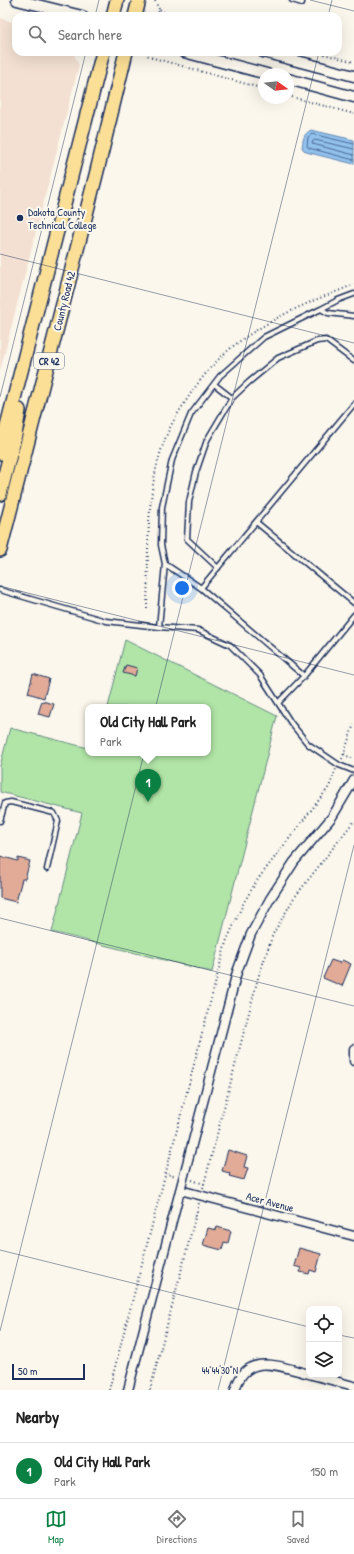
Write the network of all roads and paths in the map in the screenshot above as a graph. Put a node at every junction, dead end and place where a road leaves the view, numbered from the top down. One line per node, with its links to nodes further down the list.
1 (17, 0): 8 (street)
2 (117, 0): 9 (highway)
3 (139, 0): 10 (highway)
4 (292, 0): 5 (lane)
5 (302, 0)
6 (155, 1): 7 (path)
7 (159, 9): 11 (path); 12 (path)
8 (66, 12)
9 (114, 12)
10 (136, 12)
11 (159, 12)
12 (164, 12)
13 (102, 56): 32 (highway, CR 42)
14 (125, 56): 39 (highway, County Road 42 / CR 42)
15 (148, 56): 23 (path)
16 (199, 56): 20 (street)
17 (278, 56): 21 (street)
18 (331, 56): 19 (path)
19 (354, 62)
20 (258, 72)
21 (354, 76)
22 (294, 81): 24 (street)
23 (258, 87)
24 (354, 97)
25 (294, 98): 26 (path)
26 (354, 114)
27 (354, 284): 45 (path)
28 (354, 294): 29 (lane)
29 (321, 309): 30 (lane); 33 (lane)
30 (354, 316)
31 (354, 361): 34 (lane)
32 (19, 378): 36 (highway, CR 42); 37 (highway)
33 (214, 384): 34 (lane); 40 (lane)
34 (232, 398): 41 (lane)
35 (354, 404): 38 (lane)
36 (0, 453)
37 (0, 494)
38 (256, 522): 41 (lane); 44 (lane)
39 (0, 550)
40 (166, 564): 42 (lane); 47 (lane)
41 (218, 568): 42 (lane)
42 (201, 588): 48 (lane)
43 (0, 590): 47 (lane)
44 (354, 603)
45 (147, 609)
46 (354, 615): 48 (lane)
47 (159, 627): 49 (lane)
48 (304, 676): 49 (lane)
49 (278, 703): 52 (lane)
50 (344, 754): 51 (path)
51 (354, 760)
52 (354, 771)
53 (354, 780): 59 (street)
54 (354, 820): 60 (path)
55 (0, 821): 56 (lane)
56 (47, 870)
57 (354, 1049): 58 (street)
58 (354, 1061)
59 (180, 1190): 60 (street, Acer Avenue); 65 (street)
60 (201, 1196): 61 (street, Acer Avenue); 66 (path)
61 (354, 1236)
62 (306, 1373): 67 (street)
63 (323, 1378): 64 (street)
64 (354, 1386)
65 (128, 1390)
66 (150, 1390)
67 (235, 1390)

